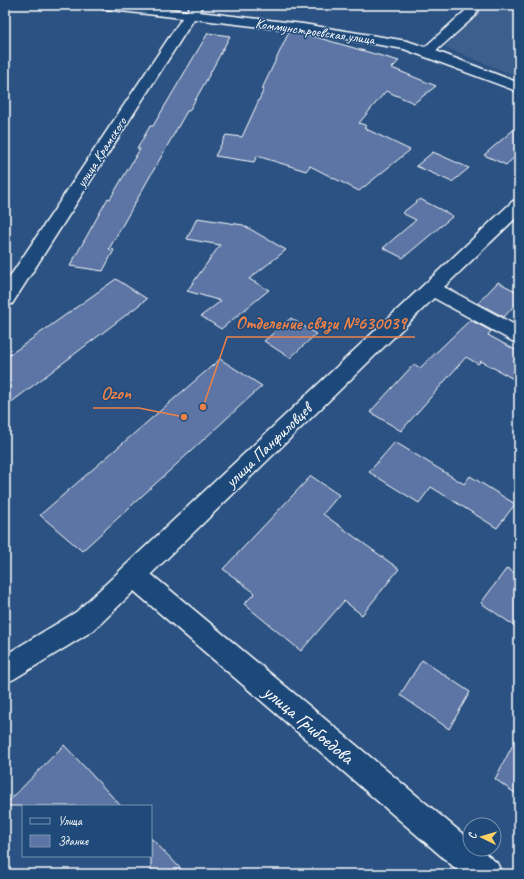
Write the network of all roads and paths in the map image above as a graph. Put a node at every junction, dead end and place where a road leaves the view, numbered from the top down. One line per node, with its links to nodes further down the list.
1 (103, 5): 3 (street, Коммунстроевская улица)
2 (475, 5): 4 (street)
3 (193, 10): 4 (street, Коммунстроевская улица); 8 (street, улица Крамского)
4 (426, 52): 5 (street, Коммунстроевская улица)
5 (519, 88)
6 (519, 205): 7 (street, улица Панфиловцев)
7 (432, 289): 9 (street); 10 (street, улица Панфиловцев)
8 (5, 299)
9 (519, 336)
10 (133, 575): 11 (street, улица Панфиловцев); 12 (street, улица Грибоедова)
11 (5, 670)
12 (486, 874)

